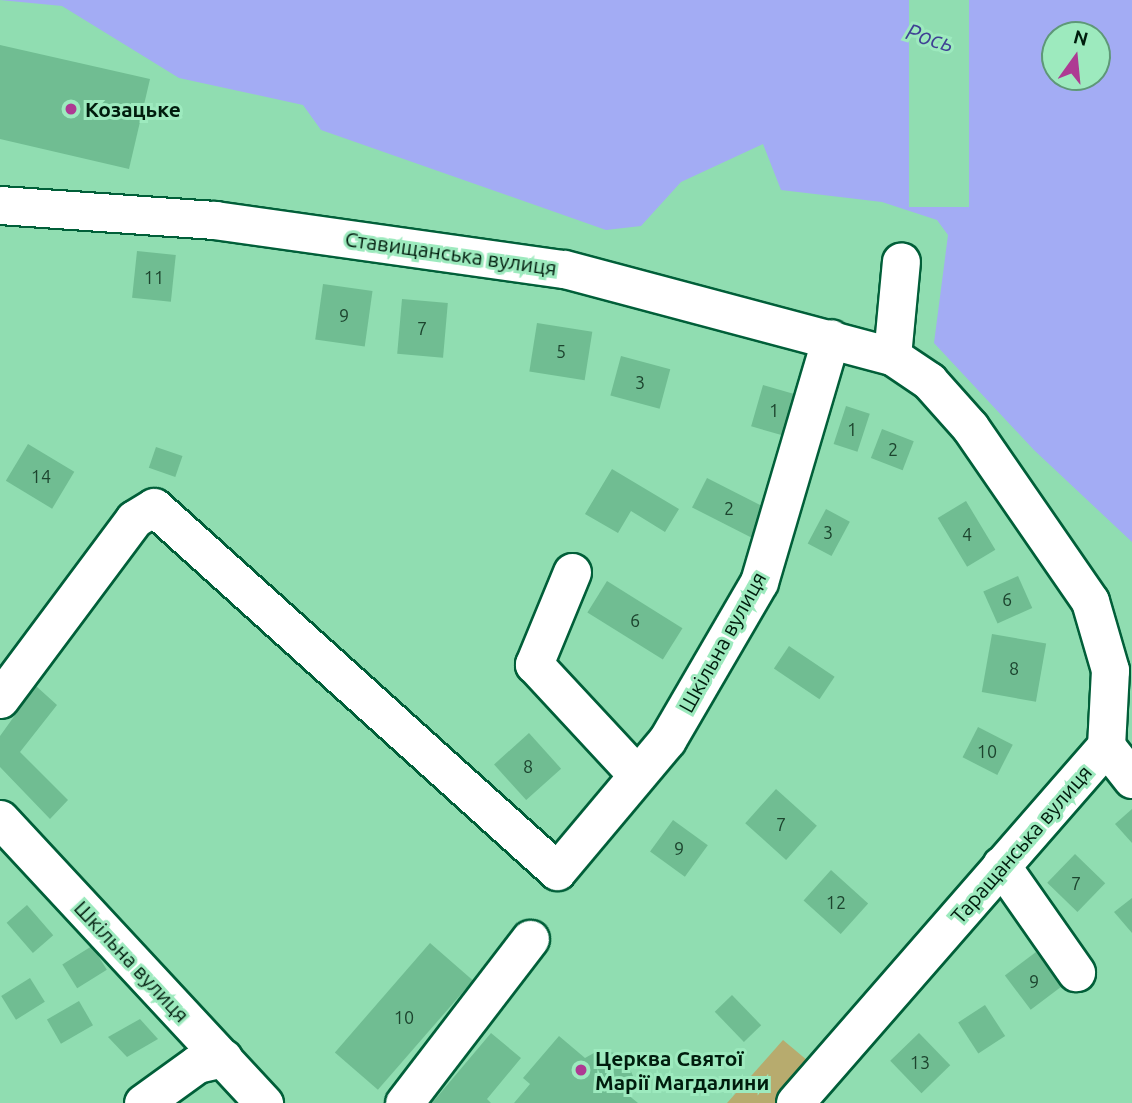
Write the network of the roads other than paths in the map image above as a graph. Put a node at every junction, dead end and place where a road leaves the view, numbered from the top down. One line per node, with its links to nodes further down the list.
1 (0, 205): 3 (street, Ставищанська вулиця)
2 (901, 261): 4 (street)
3 (831, 338): 4 (street, Ставищанська вулиця); 8 (street, Шкільна вулиця)
4 (892, 356): 7 (street, Таращанська вулиця)
5 (572, 572): 8 (street)
6 (0, 699): 8 (street, Шкільна вулиця)
7 (1105, 746): 9 (street); 11 (street, Таращанська вулиця)
8 (637, 775)
9 (1132, 779)
10 (0, 819): 14 (street, Шкільна вулиця)
11 (1001, 865): 13 (street); 18 (street, Таращанська вулиця)
12 (530, 939): 17 (street)
13 (1076, 972)
14 (223, 1058): 15 (street); 16 (street, Шкільна вулиця)
15 (143, 1103)
16 (264, 1103)
17 (404, 1103)
18 (795, 1103)

